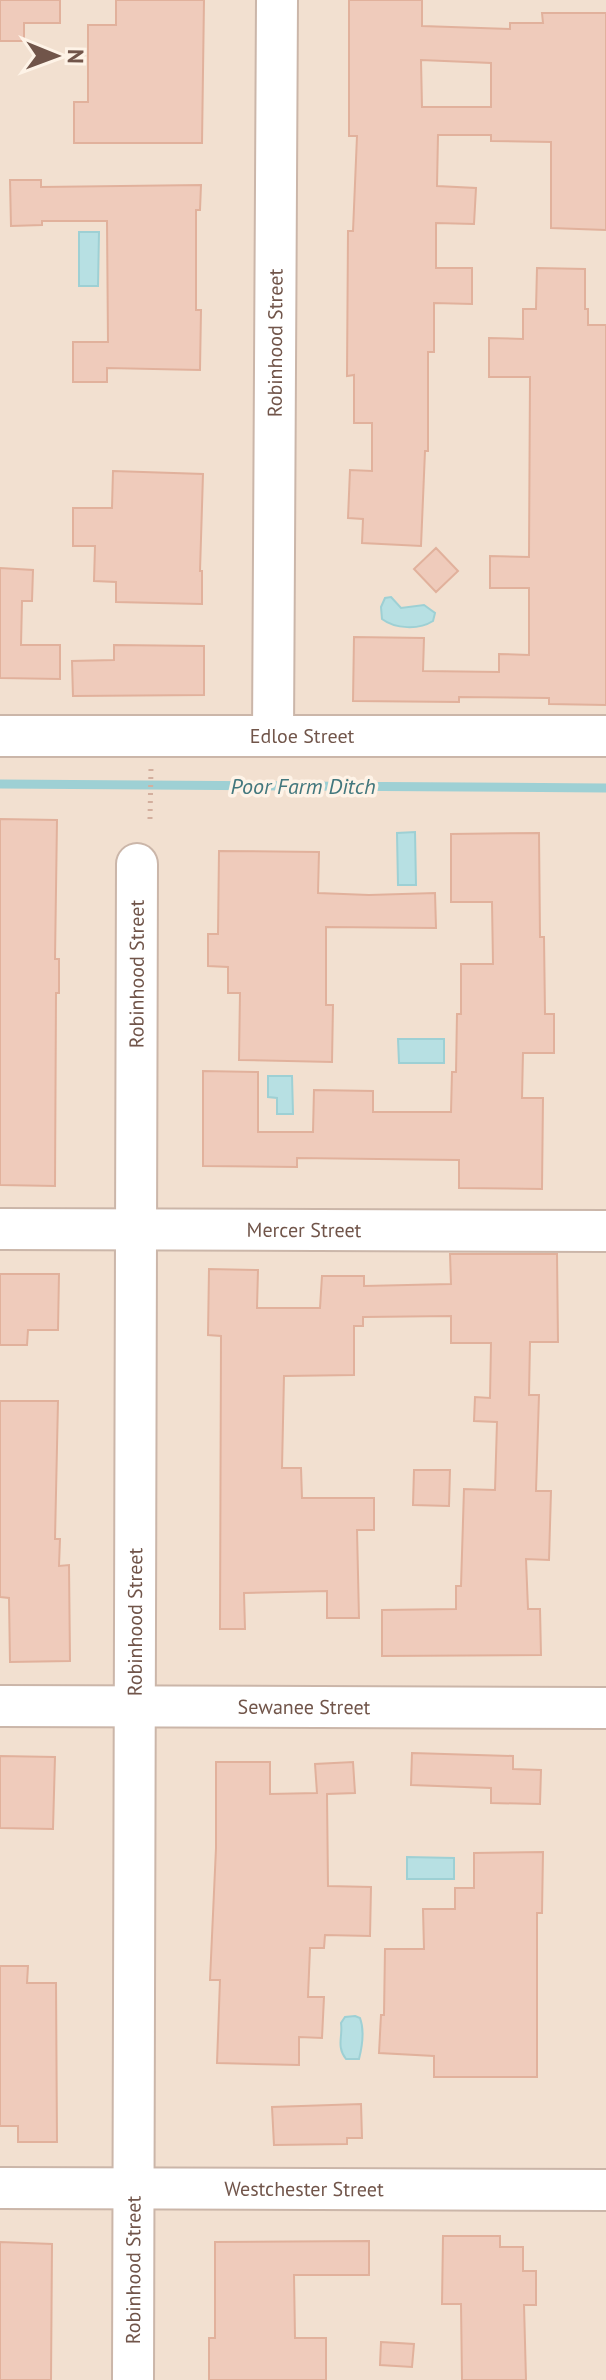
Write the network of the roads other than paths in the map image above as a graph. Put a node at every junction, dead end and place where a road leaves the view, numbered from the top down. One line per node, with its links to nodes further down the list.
1 (277, 0): 2 (street, Robinhood Street)
2 (273, 735): 3 (street, Edloe Street); 4 (street, Edloe Street)
3 (0, 736)
4 (606, 736)
5 (137, 864): 7 (street, Robinhood Street)
6 (0, 1229): 7 (street, Mercer Street)
7 (136, 1229): 8 (street, Mercer Street); 10 (street, Robinhood Street)
8 (606, 1231)
9 (0, 1706): 10 (street, Sewanee Street)
10 (134, 1707): 11 (street, Sewanee Street); 13 (street, Robinhood Street)
11 (606, 1708)
12 (0, 2188): 13 (street, Westchester Street)
13 (133, 2189): 14 (street, Westchester Street); 15 (street, Robinhood Street)
14 (606, 2190)
15 (133, 2380)

